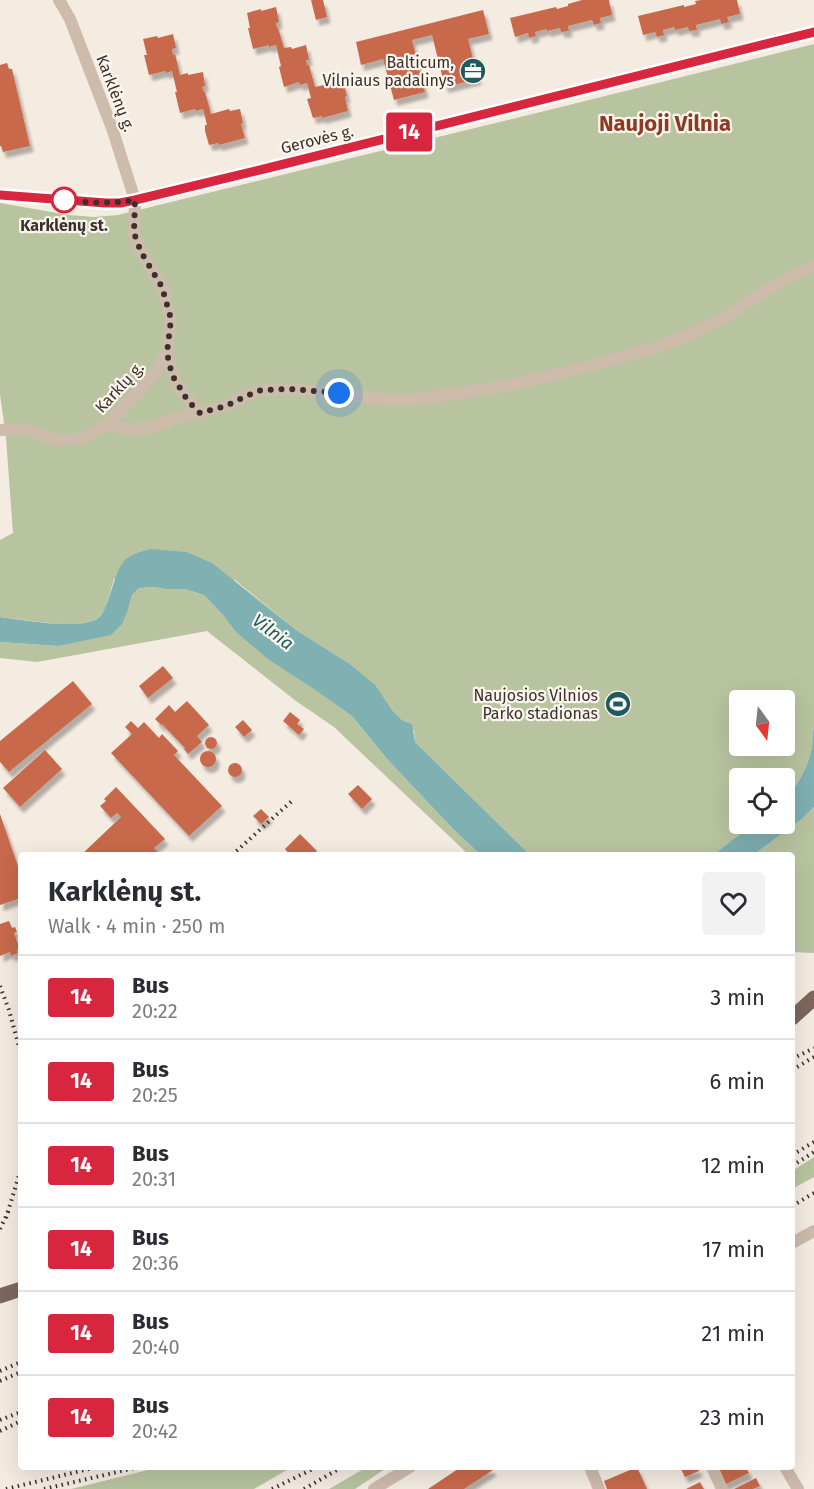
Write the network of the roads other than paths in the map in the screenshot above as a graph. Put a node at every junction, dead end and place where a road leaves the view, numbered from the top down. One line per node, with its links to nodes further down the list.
1 (59, 0): 4 (street, Karklėnų g.)
2 (814, 32): 4 (street, Gerovės g.)
3 (0, 195): 4 (street, Gerovės g.)
4 (135, 200): 6 (street, Karklų g.)
5 (814, 266): 7 (street)
6 (167, 353): 7 (street); 8 (street, Karklų g.)
7 (200, 413): 8 (street)
8 (106, 425): 9 (street, Karklų g.)
9 (0, 430)
10 (814, 998): 11 (main road)
11 (795, 1015)
12 (814, 1231): 13 (street)
13 (795, 1241)
14 (18, 1290): 15 (main road)
15 (0, 1296)
16 (405, 1470): 20 (street)
17 (591, 1470): 21 (street)
18 (713, 1470): 22 (street)
19 (787, 1470): 23 (street)
20 (374, 1489)
21 (600, 1489)
22 (722, 1489)
23 (798, 1489)

